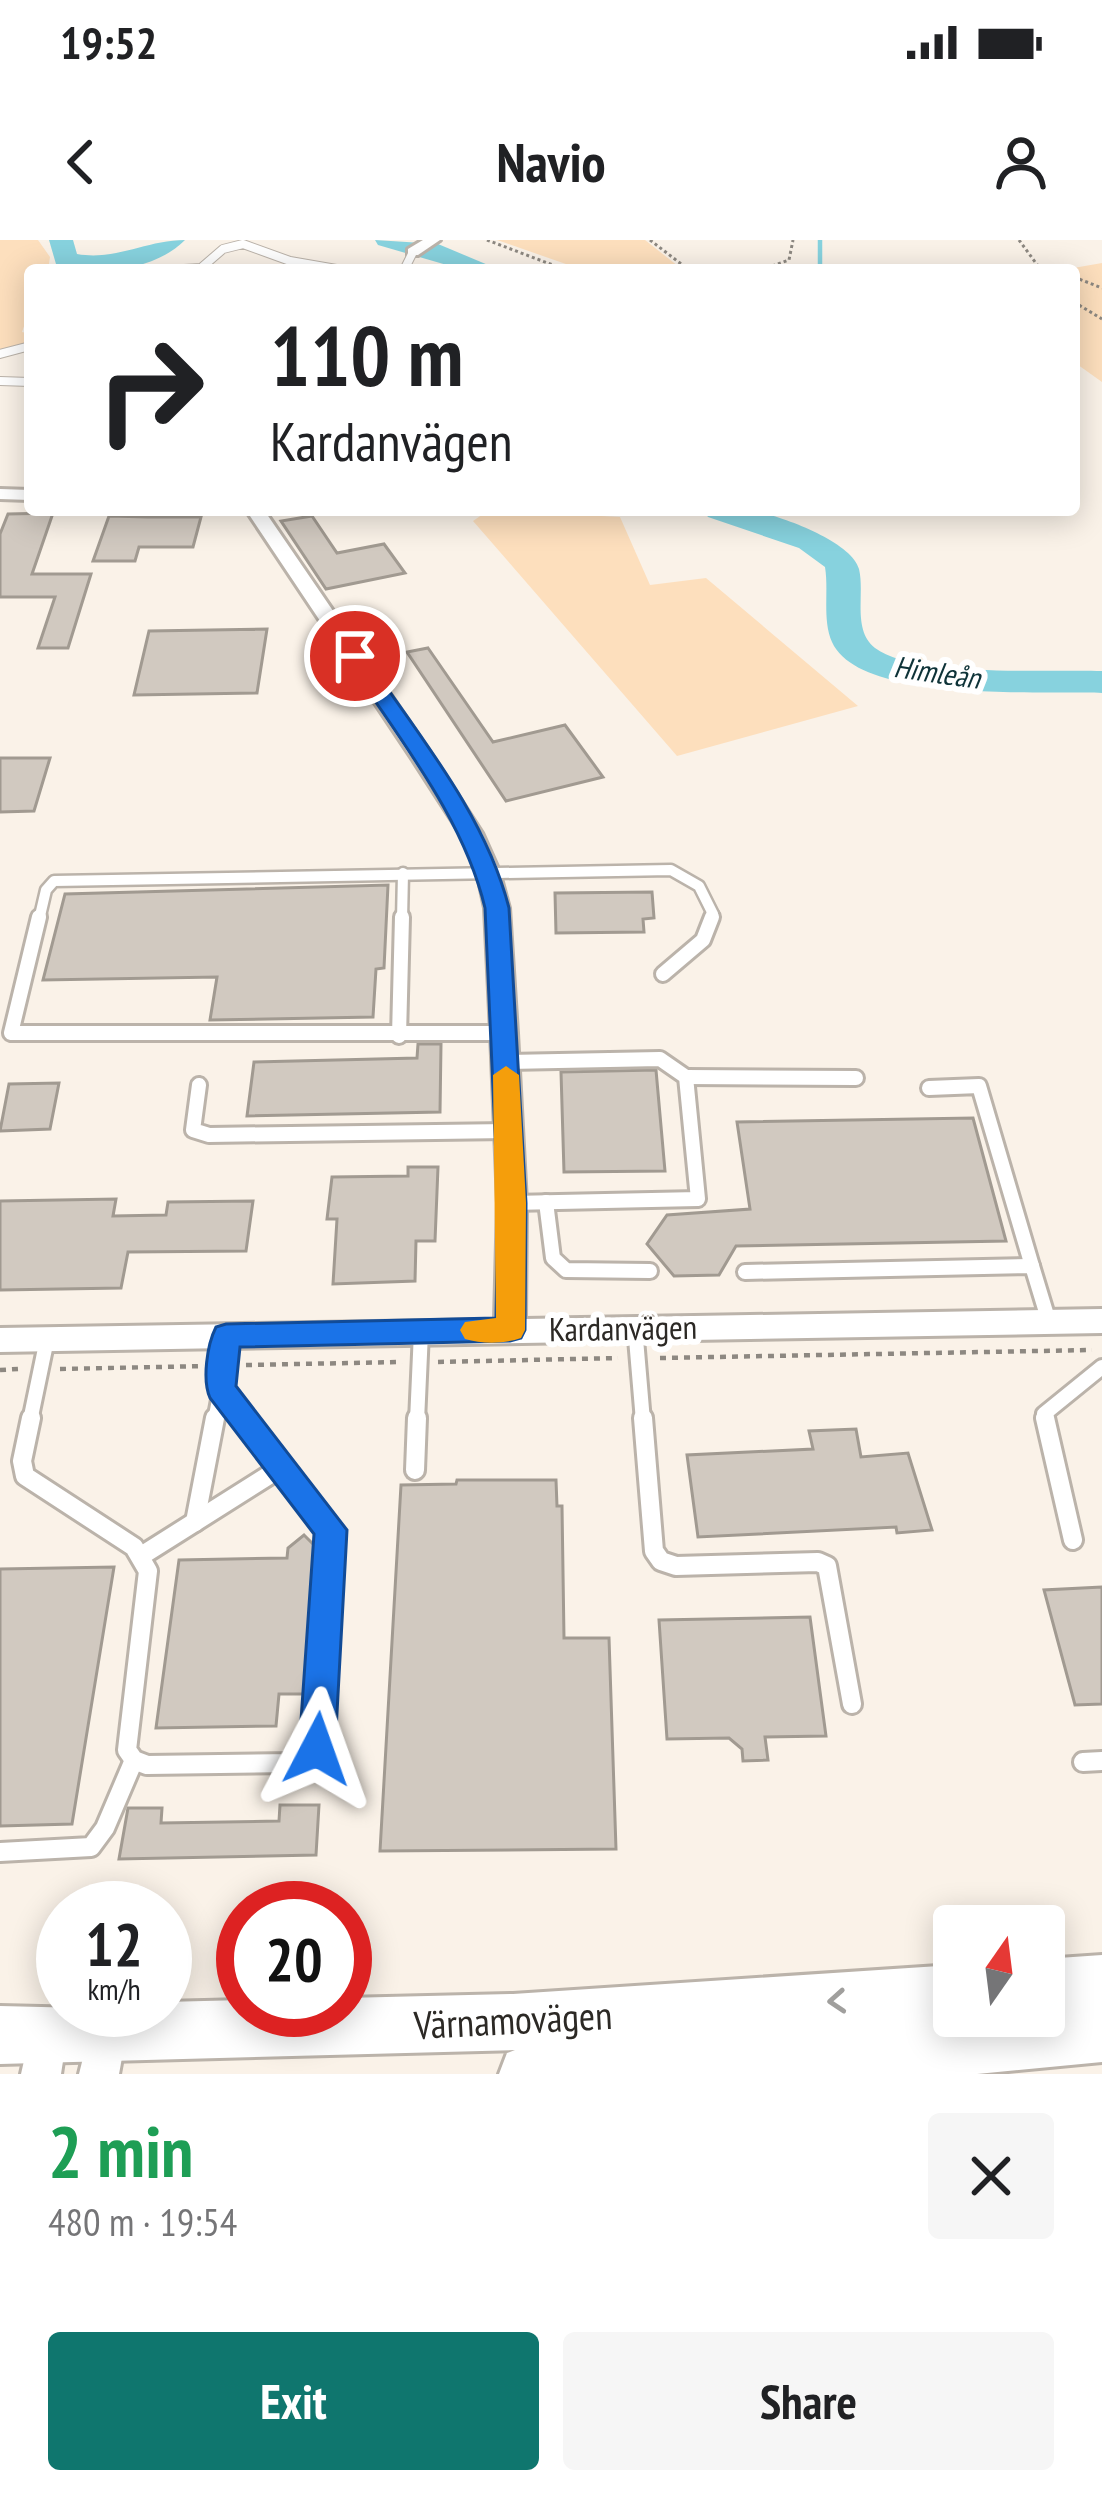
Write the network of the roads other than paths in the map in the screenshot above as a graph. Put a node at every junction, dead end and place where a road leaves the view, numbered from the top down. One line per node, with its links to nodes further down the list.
1 (433, 240): 2 (street)
2 (412, 253): 5 (lane)
3 (206, 264): 4 (lane)
4 (307, 264)
5 (407, 264)
6 (259, 516): 7 (street)
7 (488, 871): 8 (lane); 9 (lane); 10 (street)
8 (403, 873): 11 (lane); 11 (lane)
9 (663, 974)
10 (504, 1034): 11 (lane); 12 (street)
11 (399, 1036)
12 (506, 1062): 13 (lane); 17 (street)
13 (686, 1077): 14 (lane); 18 (lane)
14 (856, 1078)
15 (199, 1085): 17 (lane)
16 (929, 1088): 20 (lane)
17 (509, 1130): 19 (street)
18 (546, 1202): 19 (lane); 21 (lane)
19 (512, 1203): 25 (street)
20 (1032, 1266): 22 (lane); 24 (lane)
21 (650, 1271)
22 (745, 1272)
23 (1102, 1321): 24 (street, Kardanvägen)
24 (1049, 1322): 27 (street, Kardanvägen)
25 (510, 1330): 27 (street, Kardanvägen); 28 (street, Kardanvägen)
26 (0, 1340): 30 (street, Kardanvägen)
27 (637, 1343): 38 (lane)
28 (421, 1347): 29 (street, Kardanvägen); 34 (lane)
29 (225, 1351): 30 (street, Kardanvägen); 32 (lane)
30 (44, 1354): 37 (lane)
31 (1102, 1367): 36 (lane)
32 (221, 1389): 33 (lane); 35 (lane)
33 (282, 1467): 35 (lane); 39 (lane)
34 (415, 1470)
35 (195, 1522): 37 (lane)
36 (1073, 1540)
37 (141, 1556): 39 (lane)
38 (852, 1704)
39 (134, 1760): 40 (lane)
40 (0, 1852)
41 (1102, 1983): 42 (main road)
42 (1065, 1986)
43 (933, 1994): 46 (main road, Värnamovägen, one-way to 46)
44 (1102, 2033): 47 (main road, Värnamovägen)
45 (29, 2048): 46 (main road, Värnamovägen)
46 (103, 2055)
47 (528, 2074)

